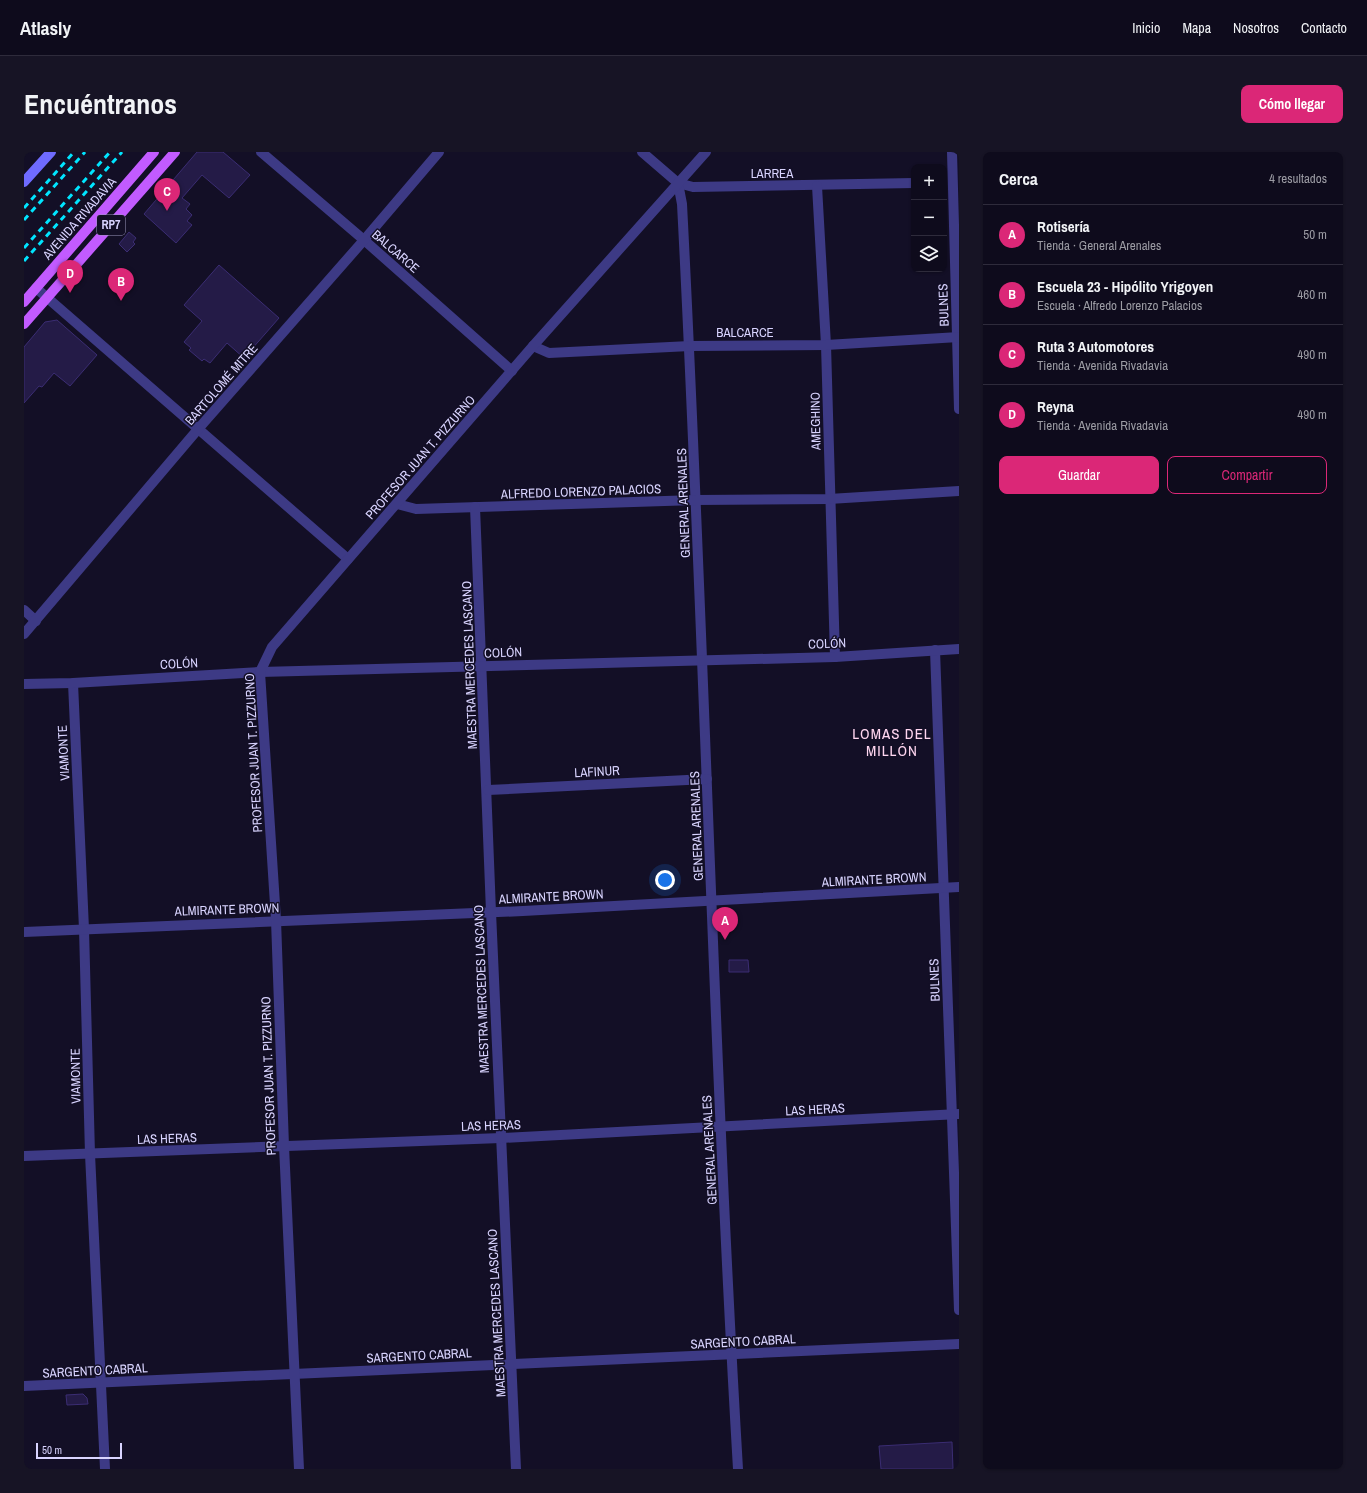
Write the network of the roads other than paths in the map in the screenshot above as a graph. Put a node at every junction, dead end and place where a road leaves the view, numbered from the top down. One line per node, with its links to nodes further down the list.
1 (50, 152): 9 (main road)
2 (154, 152): 15 (main road, AVENIDA RIVADAVIA / RP7)
3 (175, 152): 16 (main road, RP7)
4 (261, 152): 14 (street, BALCARCE)
5 (440, 152): 14 (street, BARTOLOMÉ MITRE)
6 (642, 152): 12 (street)
7 (706, 152): 12 (street, PROFESOR JUAN T. PIZZURNO)
8 (952, 152): 10 (street, BULNES)
9 (24, 182)
10 (952, 182): 19 (street, BULNES)
11 (911, 183): 13 (street, LARREA)
12 (678, 184): 13 (street, LARREA); 21 (street, PROFESOR JUAN T. PIZZURNO); 22 (street, GENERAL ARENALES)
13 (817, 186): 20 (street, AMEGHINO)
14 (364, 240): 23 (street, BALCARCE); 25 (street, BARTOLOMÉ MITRE)
15 (36, 288): 16 (street); 17 (main road, AVENIDA RIVADAVIA / RP7)
16 (47, 298): 18 (main road, RP7); 25 (street)
17 (24, 302)
18 (24, 324)
19 (958, 337): 20 (street, BALCARCE); 24 (street, BULNES)
20 (826, 345): 22 (street, BALCARCE); 27 (street, AMEGHINO)
21 (533, 346): 22 (street, BALCARCE); 23 (street, PROFESOR JUAN T. PIZZURNO)
22 (690, 346): 28 (street, GENERAL ARENALES)
23 (512, 371): 29 (street, PROFESOR JUAN T. PIZZURNO)
24 (959, 409)
25 (199, 428): 31 (street); 33 (street, BARTOLOMÉ MITRE)
26 (959, 491): 27 (street, ALFREDO LORENZO PALACIOS)
27 (829, 499): 28 (street, ALFREDO LORENZO PALACIOS); 37 (street, AMEGHINO)
28 (696, 500): 30 (street, ALFREDO LORENZO PALACIOS); 38 (street, GENERAL ARENALES)
29 (397, 504): 30 (street, ALFREDO LORENZO PALACIOS); 31 (street, PROFESOR JUAN T. PIZZURNO)
30 (475, 507): 39 (street, MAESTRA MERCEDES LASCANO)
31 (348, 559): 40 (street, PROFESOR JUAN T. PIZZURNO)
32 (24, 610): 33 (street)
33 (36, 621): 34 (street, BARTOLOMÉ MITRE)
34 (24, 634)
35 (959, 648): 36 (street, COLÓN)
36 (935, 650): 37 (street, COLÓN); 46 (street, BULNES)
37 (835, 657): 38 (street, COLÓN)
38 (702, 659): 39 (street, COLÓN); 43 (street, GENERAL ARENALES)
39 (482, 666): 40 (street, COLÓN); 44 (street, MAESTRA MERCEDES LASCANO)
40 (260, 672): 41 (street, COLÓN); 49 (street, PROFESOR JUAN T. PIZZURNO)
41 (73, 683): 42 (street, COLÓN); 50 (street, VIAMONTE)
42 (24, 684)
43 (707, 779): 44 (street, LAFINUR); 47 (street, GENERAL ARENALES)
44 (488, 790): 48 (street, MAESTRA MERCEDES LASCANO)
45 (959, 887): 46 (street, ALMIRANTE BROWN)
46 (944, 888): 47 (street, ALMIRANTE BROWN); 52 (street, BULNES)
47 (712, 900): 48 (street, ALMIRANTE BROWN); 53 (street, GENERAL ARENALES)
48 (491, 912): 49 (street, ALMIRANTE BROWN); 54 (street, MAESTRA MERCEDES LASCANO)
49 (276, 920): 50 (street, ALMIRANTE BROWN); 55 (street, PROFESOR JUAN T. PIZZURNO)
50 (84, 929): 51 (street, ALMIRANTE BROWN); 56 (street, VIAMONTE)
51 (24, 932)
52 (955, 1115): 53 (street, LAS HERAS); 58 (street, BULNES)
53 (720, 1127): 54 (street, LAS HERAS); 61 (street, GENERAL ARENALES)
54 (501, 1138): 55 (street, LAS HERAS); 62 (street, MAESTRA MERCEDES LASCANO)
55 (284, 1146): 56 (street, LAS HERAS); 63 (street, PROFESOR JUAN T. PIZZURNO)
56 (90, 1154): 57 (street, LAS HERAS); 64 (street, VIAMONTE)
57 (24, 1156)
58 (958, 1230): 59 (street, BULNES)
59 (959, 1310)
60 (959, 1344): 61 (street, SARGENTO CABRAL)
61 (731, 1355): 62 (street, SARGENTO CABRAL); 69 (street, GENERAL ARENALES)
62 (512, 1364): 63 (street, SARGENTO CABRAL); 68 (street, MAESTRA MERCEDES LASCANO)
63 (294, 1374): 64 (street, SARGENTO CABRAL); 67 (street, PROFESOR JUAN T. PIZZURNO)
64 (102, 1382): 65 (street, SARGENTO CABRAL); 66 (street, VIAMONTE)
65 (24, 1386)
66 (105, 1469)
67 (299, 1469)
68 (516, 1469)
69 (738, 1469)

